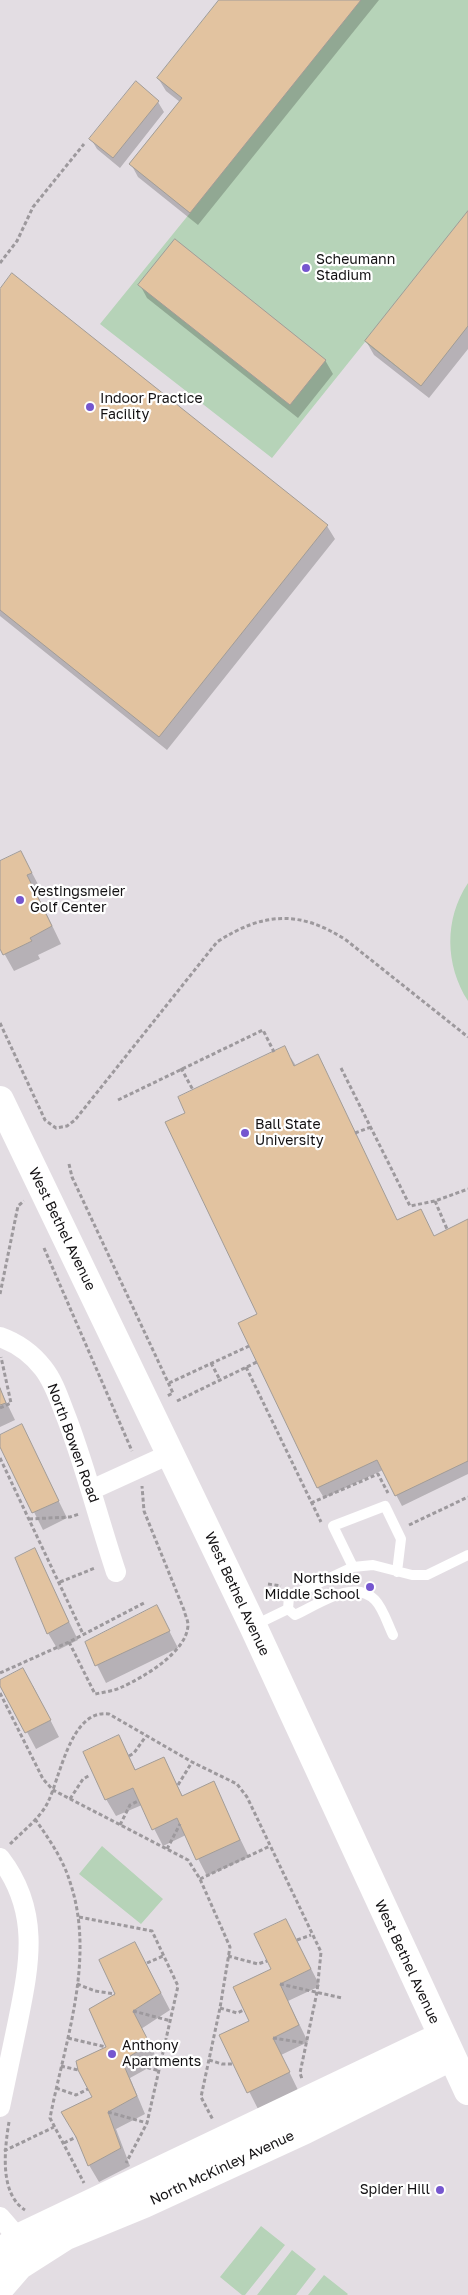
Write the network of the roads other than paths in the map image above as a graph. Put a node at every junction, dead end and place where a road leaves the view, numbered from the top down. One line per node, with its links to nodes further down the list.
1 (0, 1100): 3 (main road, West Bethel Avenue)
2 (0, 1337): 4 (street, North Bowen Road)
3 (170, 1454): 4 (street); 10 (main road, West Bethel Avenue)
4 (94, 1500): 6 (street, North Bowen Road)
5 (468, 1554): 8 (lane)
6 (114, 1566)
7 (353, 1567): 8 (lane); 8 (lane); 9 (lane)
8 (397, 1572)
9 (288, 1609): 10 (lane); 11 (lane)
10 (253, 1626): 13 (main road, West Bethel Avenue)
11 (393, 1635)
12 (3, 1852): 15 (street)
13 (446, 2046): 14 (main road, West Bethel Avenue); 17 (main road, North McKinley Avenue)
14 (468, 2091)
15 (5, 2114)
16 (0, 2217): 17 (street)
17 (18, 2249): 18 (main road, North McKinley Avenue)
18 (0, 2288)

